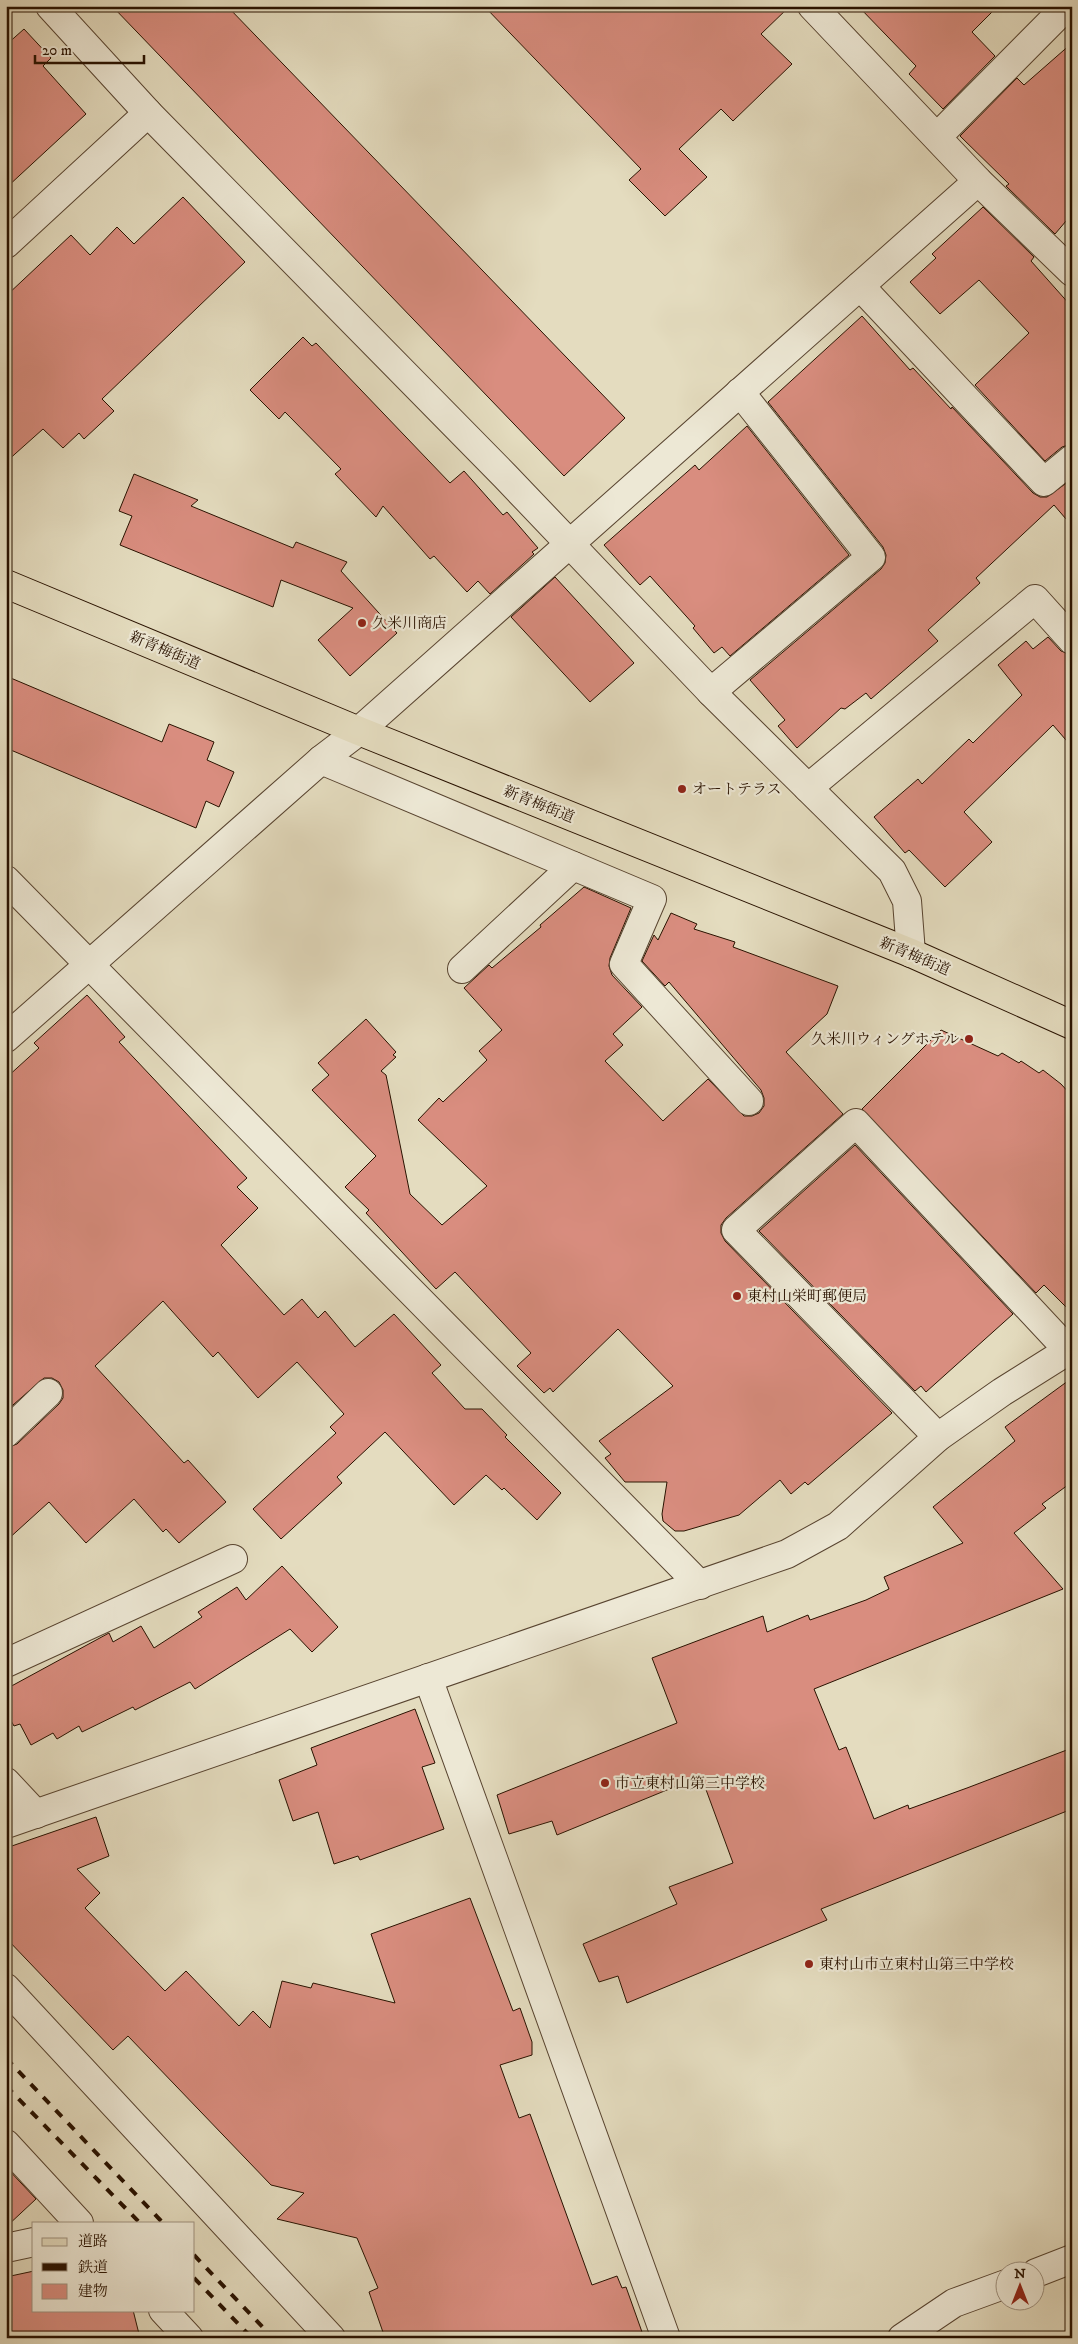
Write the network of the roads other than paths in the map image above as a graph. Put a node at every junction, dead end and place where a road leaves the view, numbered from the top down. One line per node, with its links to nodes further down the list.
1 (50, 6): 4 (street)
2 (812, 6): 5 (street)
3 (1067, 6): 5 (street)
4 (148, 113): 7 (street); 12 (street)
5 (937, 137): 6 (street)
6 (978, 181): 8 (street); 9 (street)
7 (6, 244)
8 (1070, 266)
9 (860, 286): 10 (street); 11 (street)
10 (740, 392): 12 (street); 15 (street)
11 (1072, 459)
12 (569, 543): 15 (street); 16 (street)
13 (6, 584): 16 (main road, 新青梅街道)
14 (1072, 640): 18 (street)
15 (710, 692): 18 (street)
16 (359, 731): 17 (street); 21 (main road, 新青梅街道)
17 (321, 760): 19 (street); 22 (street)
18 (808, 788): 21 (street)
19 (573, 866): 23 (street); 26 (street)
20 (6, 880): 22 (street)
21 (911, 953): 24 (main road, 新青梅街道)
22 (91, 965): 25 (street); 32 (street)
23 (462, 969)
24 (1072, 1025)
25 (6, 1038)
26 (749, 1101)
27 (1070, 1349): 30 (street); 30 (street)
28 (48, 1393): 29 (street)
29 (6, 1433)
30 (938, 1437): 32 (street)
31 (233, 1559): 33 (street)
32 (700, 1585): 34 (street)
33 (6, 1663)
34 (428, 1678): 36 (street); 49 (street)
35 (6, 1782): 36 (street)
36 (36, 1814): 37 (street)
37 (6, 1824)
38 (6, 1988): 48 (street)
39 (6, 2144): 40 (street)
40 (78, 2222)
41 (32, 2242): 42 (street)
42 (6, 2248)
43 (1072, 2259): 44 (street)
44 (1046, 2269)
45 (996, 2288): 50 (street)
46 (165, 2312): 47 (street)
47 (189, 2338)
48 (331, 2338)
49 (666, 2338)
50 (902, 2338)

